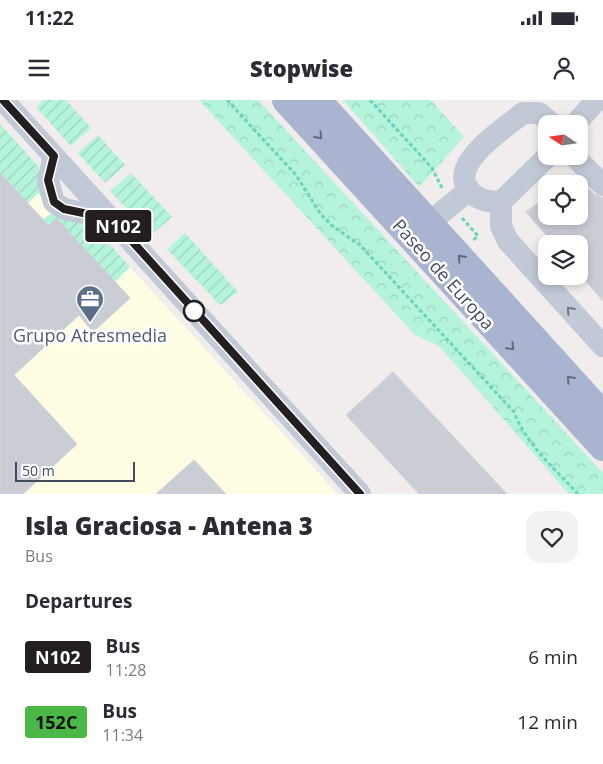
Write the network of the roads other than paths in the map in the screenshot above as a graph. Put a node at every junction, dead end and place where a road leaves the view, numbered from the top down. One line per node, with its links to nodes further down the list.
1 (3, 100): 9 (street)
2 (286, 100): 19 (main road, Paseo de Europa, one-way to 19)
3 (317, 100): 16 (main road, Paseo de Europa)
4 (554, 100): 6 (street)
5 (597, 100): 8 (street)
6 (523, 113): 7 (street); 13 (street)
7 (541, 115)
8 (583, 115)
9 (54, 156): 15 (street); 15 (street)
10 (539, 165): 14 (street)
11 (583, 165): 12 (street)
12 (603, 185)
13 (469, 190): 14 (street); 16 (street)
14 (501, 202): 17 (street, one-way to 14)
15 (112, 219): 20 (street)
16 (429, 223): 18 (main road, Paseo de Europa, one-way to 16)
17 (601, 341)
18 (603, 414)
19 (603, 447)
20 (360, 494)

